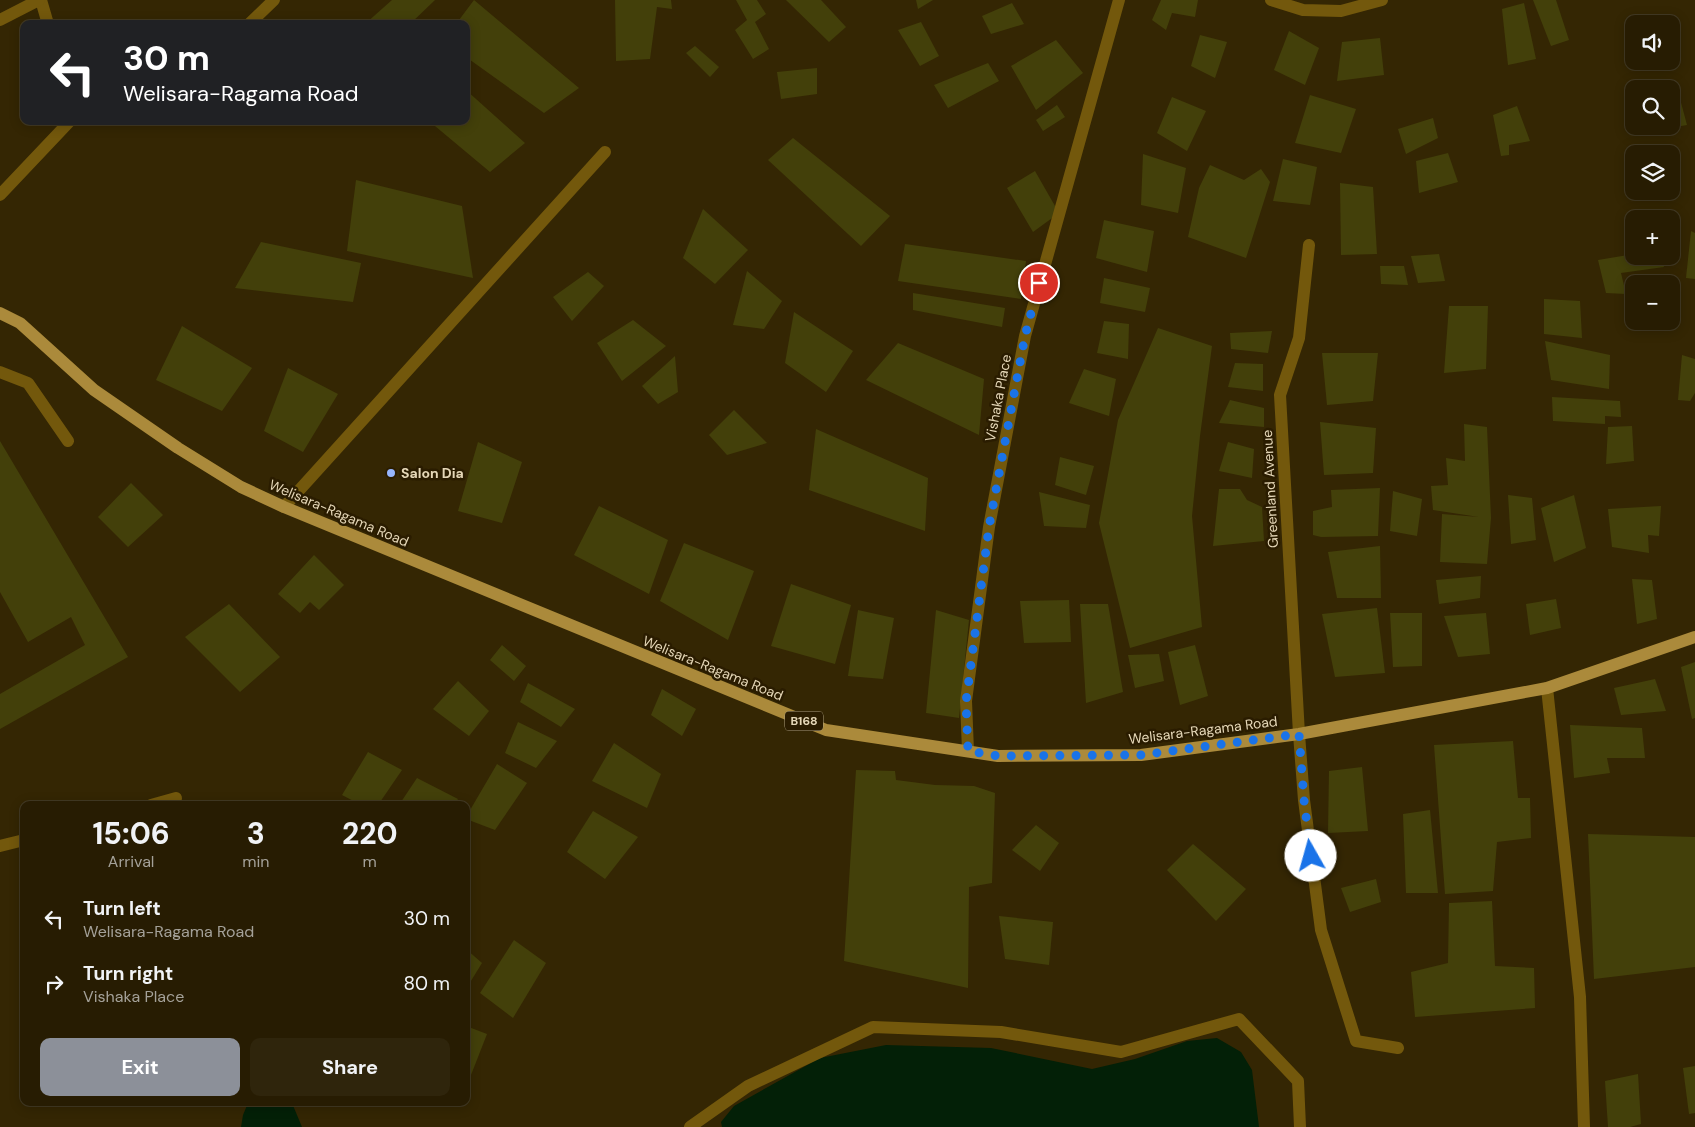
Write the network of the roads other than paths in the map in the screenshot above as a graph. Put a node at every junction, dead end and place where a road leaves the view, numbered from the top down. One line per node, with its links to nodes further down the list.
1 (40, 0): 6 (street); 7 (street)
2 (274, 0): 8 (street)
3 (1119, 0): 20 (street, Vishaka Place)
4 (1271, 0): 5 (street)
5 (1382, 0)
6 (0, 20)
7 (47, 20)
8 (252, 20)
9 (66, 125): 11 (street)
10 (605, 152): 16 (street)
11 (0, 195)
12 (1309, 244): 19 (street, Greenland Avenue)
13 (0, 313): 16 (main road, Welisara-Ragama Road / B168)
14 (0, 372): 15 (street)
15 (68, 441)
16 (284, 507): 20 (main road, Welisara-Ragama Road / B168)
17 (1695, 637): 18 (main road, Welisara-Ragama Road / B168)
18 (1548, 688): 19 (main road, Welisara-Ragama Road / B168); 28 (street)
19 (1299, 734): 20 (main road, Welisara-Ragama Road / B168); 25 (street, Greenland Avenue)
20 (968, 751)
21 (176, 798): 22 (street)
22 (165, 801)
23 (20, 841): 24 (street)
24 (0, 846)
25 (1398, 1048)
26 (690, 1127): 27 (street)
27 (1300, 1127)
28 (1584, 1127)

